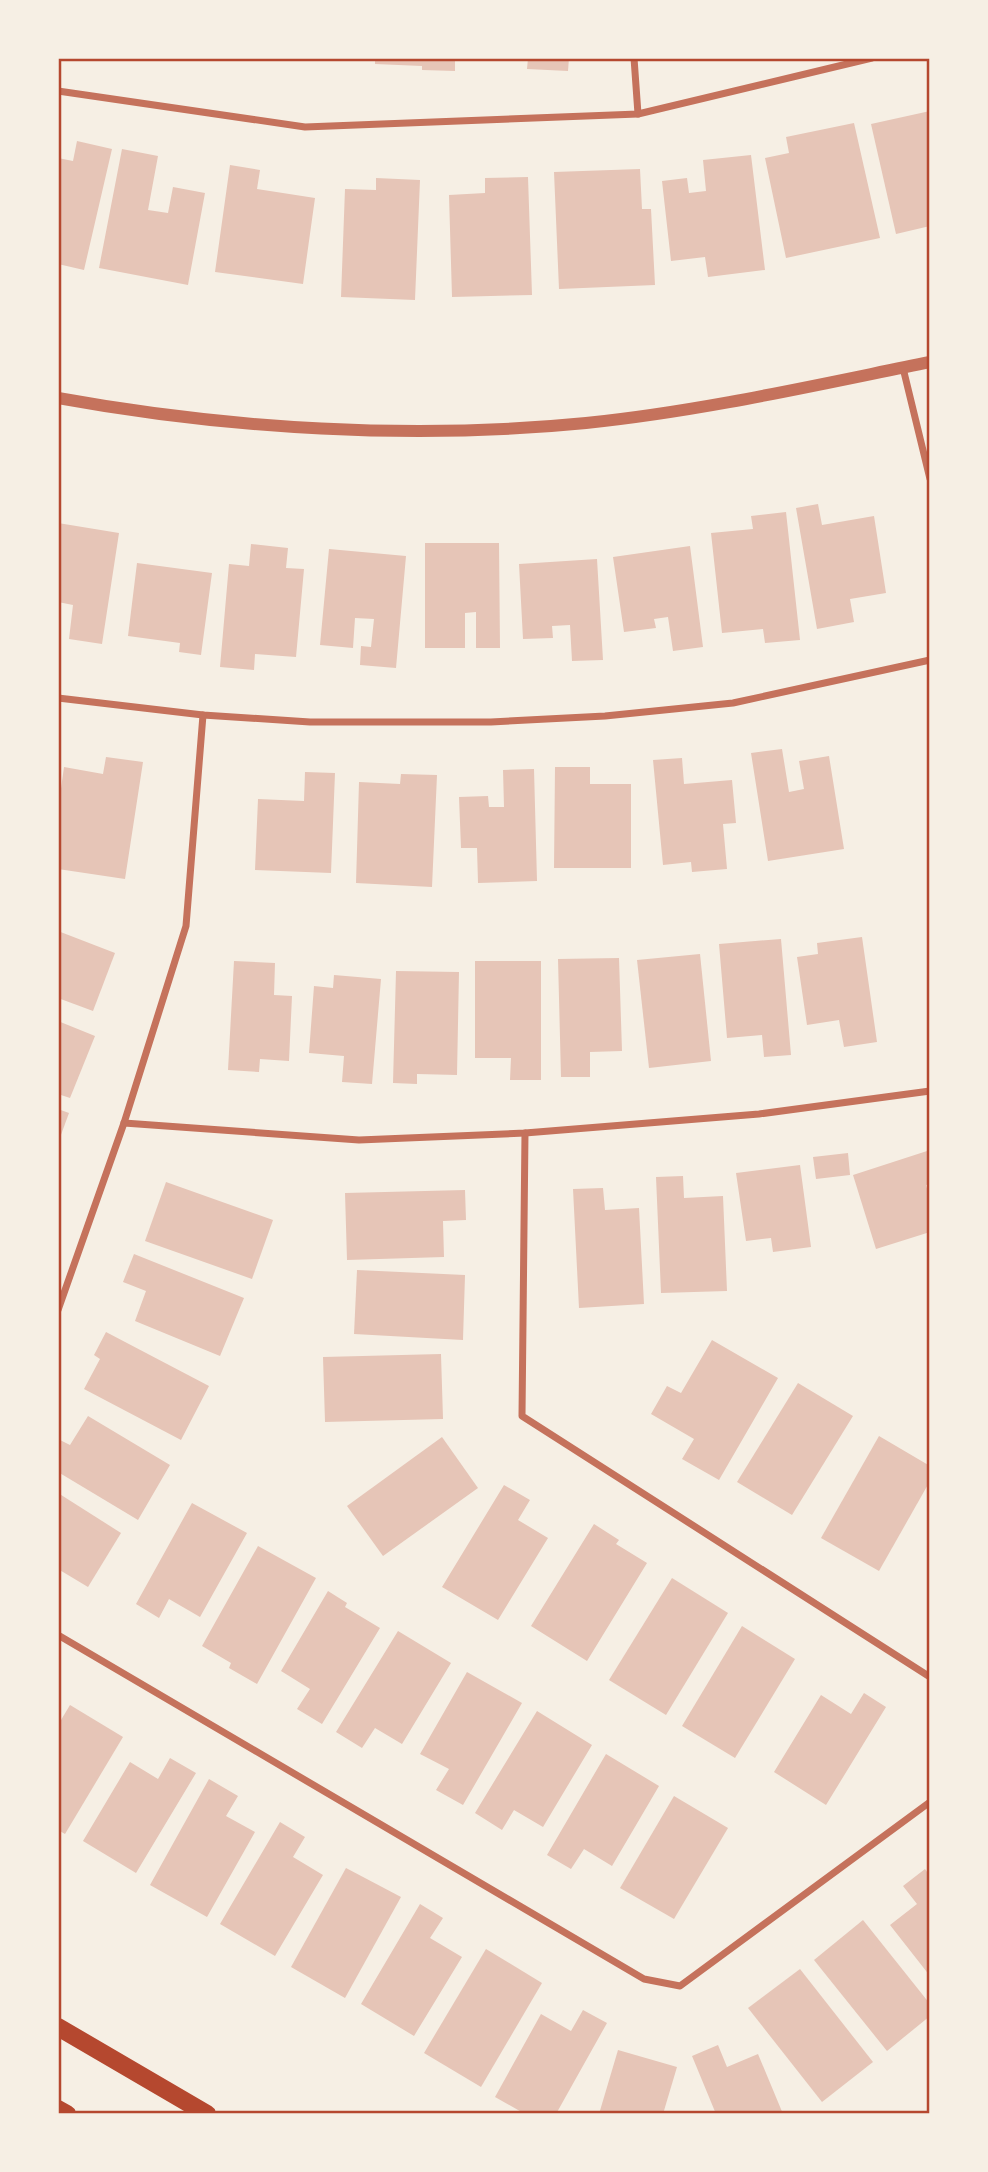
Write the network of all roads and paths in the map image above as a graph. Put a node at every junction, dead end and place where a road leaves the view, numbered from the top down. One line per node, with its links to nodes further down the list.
1 (634, 58): 4 (street)
2 (872, 58): 4 (street)
3 (58, 91): 4 (street)
4 (638, 114)
5 (930, 362): 6 (street)
6 (903, 368): 7 (street); 8 (street)
7 (58, 398)
8 (930, 479)
9 (930, 660): 11 (street)
10 (58, 698): 11 (street)
11 (203, 716): 13 (street)
12 (930, 1091): 14 (street)
13 (124, 1123): 14 (street); 15 (street)
14 (525, 1133): 17 (street)
15 (58, 1310)
16 (58, 1635): 18 (street)
17 (930, 1677)
18 (930, 1802)
19 (58, 2027): 22 (main road)
20 (58, 2109): 21 (main road)
21 (67, 2114)
22 (206, 2114)

